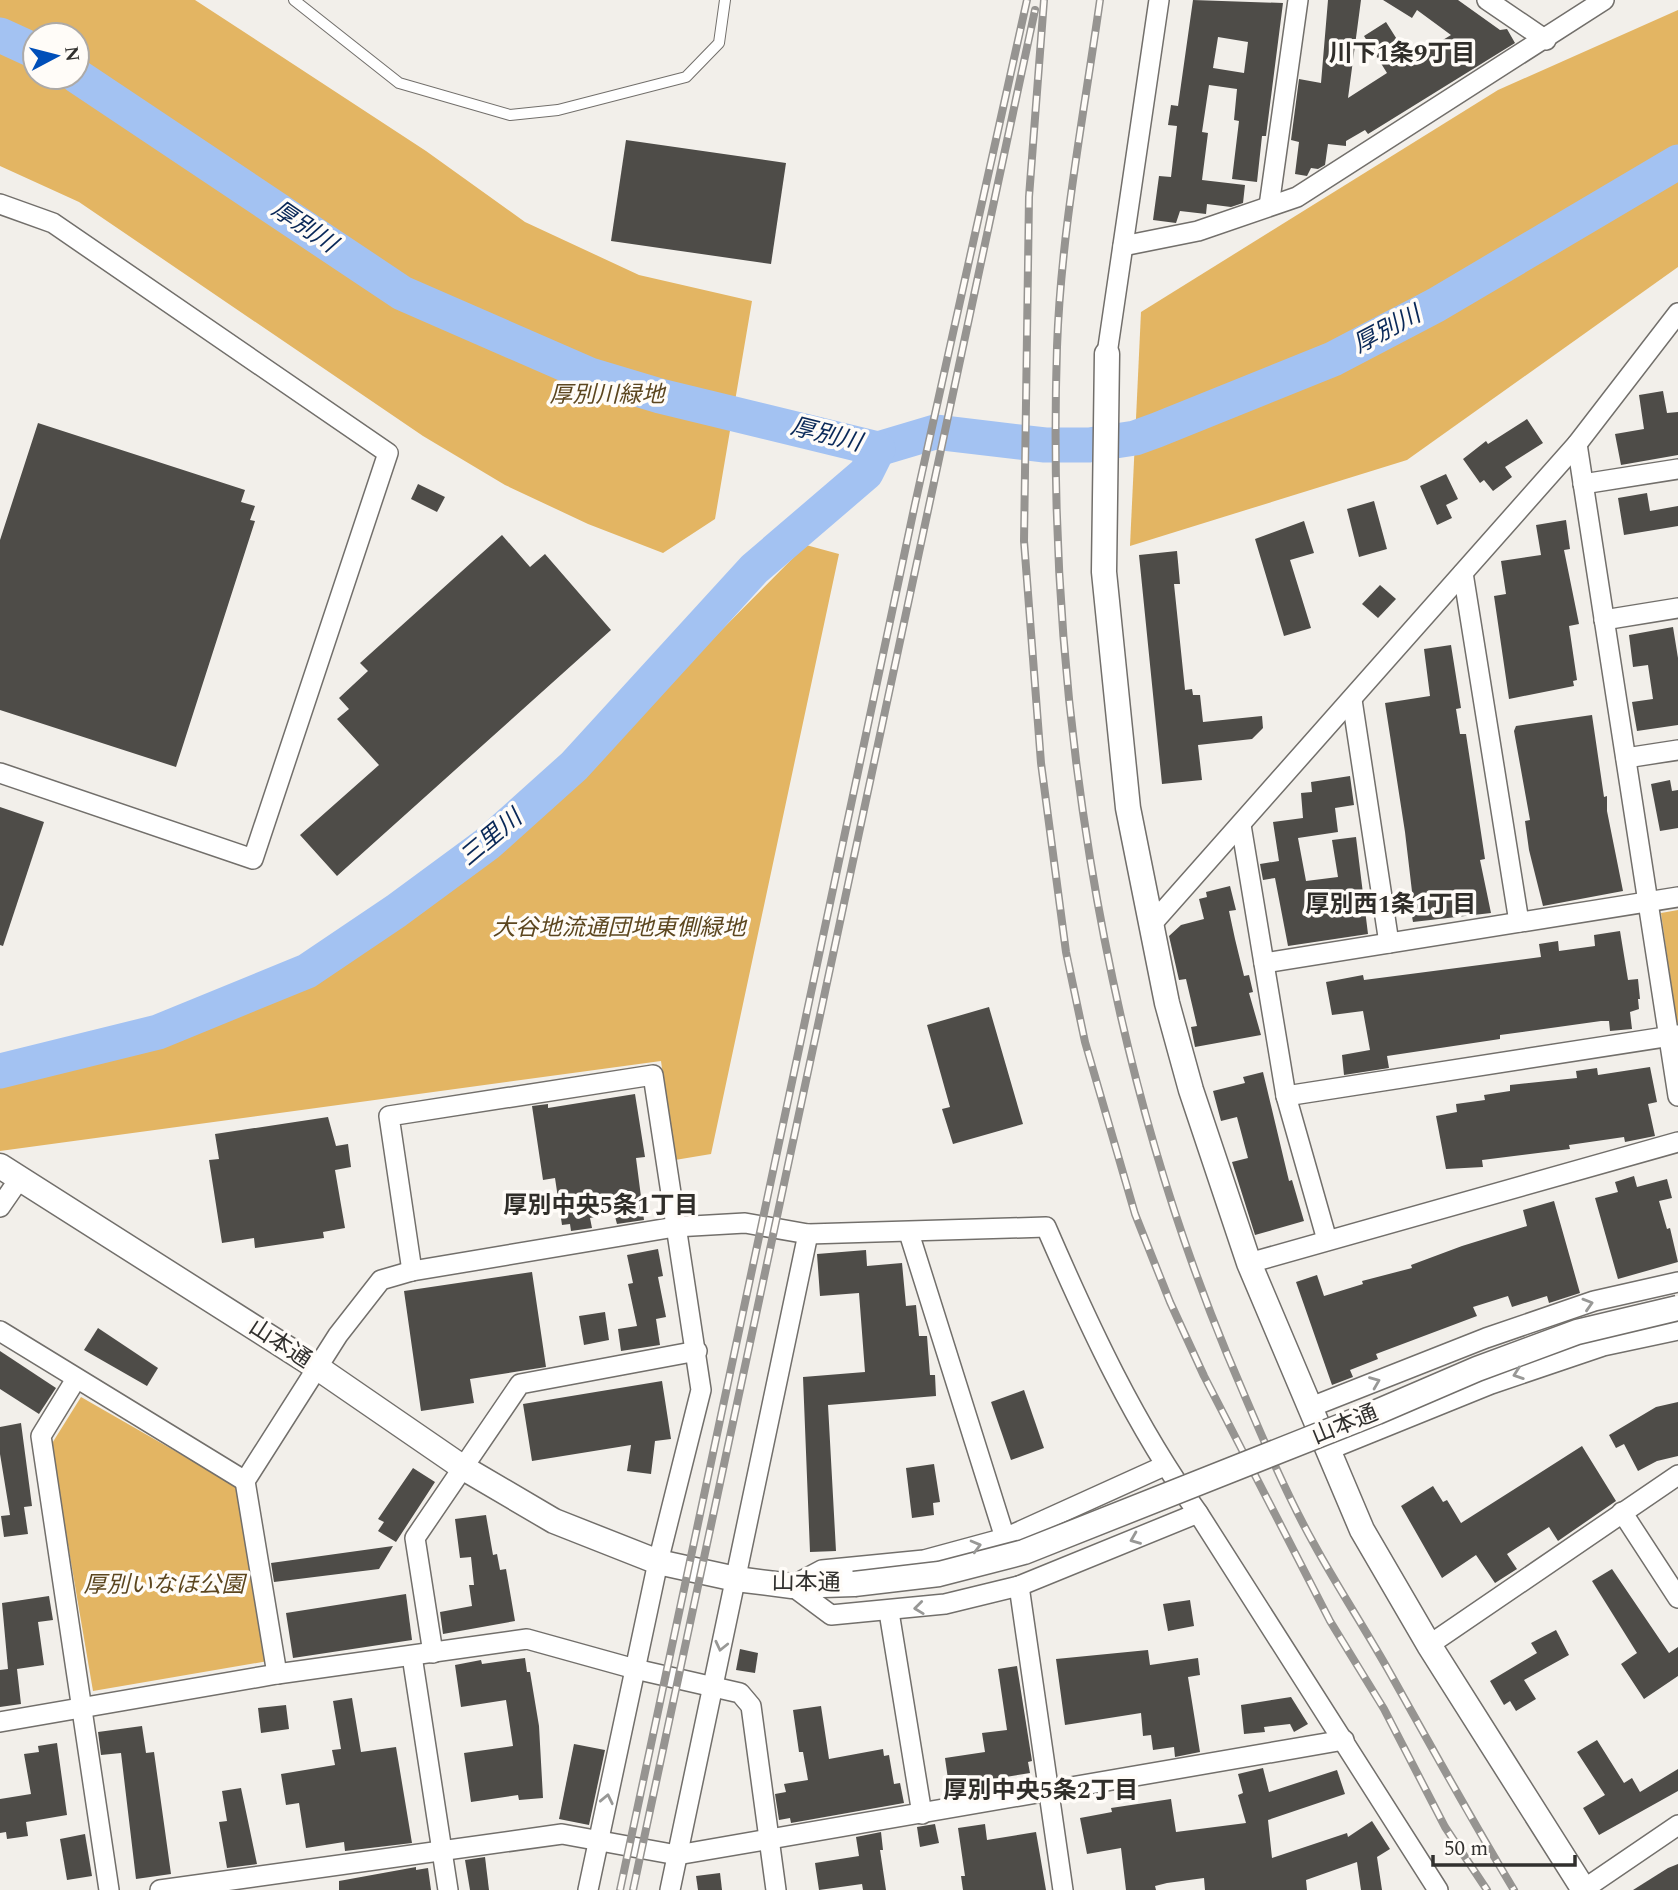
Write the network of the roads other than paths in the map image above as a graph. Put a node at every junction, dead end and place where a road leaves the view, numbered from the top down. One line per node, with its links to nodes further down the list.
1 (294, 0): 2 (lane)
2 (725, 0)
3 (1159, 0): 10 (street)
4 (1298, 0): 9 (street)
5 (1487, 0): 7 (street)
6 (1604, 0): 7 (street)
7 (1546, 40): 9 (street)
8 (0, 204): 22 (street)
9 (1269, 206): 10 (street)
10 (1123, 246): 12 (street)
11 (1678, 313): 13 (street)
12 (1107, 354): 27 (street)
13 (1577, 444): 15 (street); 16 (street)
14 (1678, 470): 15 (street)
15 (1583, 484): 18 (street)
16 (1463, 573): 19 (street); 26 (street)
17 (1678, 608): 18 (street)
18 (1604, 620): 21 (street)
19 (1352, 700): 23 (street); 28 (street)
20 (1678, 750): 21 (street)
21 (1626, 758): 25 (street)
22 (0, 773)
23 (1241, 825): 27 (street); 29 (street)
24 (1678, 897): 25 (street)
25 (1648, 902): 26 (street); 30 (street)
26 (1519, 922): 28 (street)
27 (1151, 925): 40 (street)
28 (1389, 943): 29 (street)
29 (1264, 963): 31 (street)
30 (1673, 1036): 31 (street); 32 (street)
31 (1286, 1096): 39 (street)
32 (1678, 1096)
33 (1678, 1142): 39 (street)
34 (10, 1172): 35 (street); 47 (street, 山本通)
35 (0, 1207)
36 (675, 1227): 38 (street); 41 (street); 41 (street); 46 (street)
37 (909, 1233): 38 (street); 51 (street); 57 (street)
38 (808, 1234): 59 (street)
39 (1327, 1240): 40 (street)
40 (1249, 1263): 49 (street)
41 (412, 1271): 47 (street)
42 (1678, 1282): 49 (street, one-way to 42)
43 (1678, 1308): 60 (street, 山本通, bridge)
44 (1678, 1330): 50 (street, one-way to 50)
45 (0, 1331): 48 (street)
46 (696, 1351): 52 (street); 58 (street)
47 (318, 1368): 52 (street, 山本通); 54 (street)
48 (76, 1379): 54 (street); 70 (street)
49 (1311, 1407): 50 (street)
50 (1328, 1450): 64 (street)
51 (1164, 1466): 56 (street); 57 (street)
52 (462, 1467): 58 (street, 山本通); 65 (street)
53 (1678, 1475): 55 (street)
54 (245, 1481): 68 (street)
55 (1622, 1512): 62 (street); 64 (street)
56 (1198, 1513): 61 (street, one-way to 61); 72 (street)
57 (1005, 1538): 60 (street, one-way to 57)
58 (658, 1562): 59 (street, 山本通); 67 (street)
59 (736, 1579): 60 (street, 山本通); 69 (street, one-way to 69)
60 (792, 1586): 63 (street)
61 (1019, 1586): 63 (street, one-way to 63); 73 (street)
62 (1678, 1598)
63 (889, 1612): 74 (street)
64 (1429, 1645): 89 (street)
65 (433, 1653): 66 (street); 67 (street)
66 (412, 1656): 68 (street); 78 (street)
67 (635, 1669): 69 (street); 76 (street, one-way to 67)
68 (277, 1674): 70 (street)
69 (712, 1684): 77 (street); 79 (street)
70 (83, 1706): 71 (street); 81 (street)
71 (0, 1722)
72 (1344, 1740): 73 (street); 88 (street)
73 (1049, 1792): 74 (street); 87 (street)
74 (922, 1814): 77 (street)
75 (1678, 1825): 89 (street)
76 (598, 1839): 78 (street); 79 (street); 84 (street)
77 (768, 1840): 79 (street); 86 (street)
78 (442, 1851): 80 (street); 83 (street)
79 (677, 1855): 85 (street)
80 (251, 1883): 82 (street)
81 (109, 1890)
82 (160, 1890)
83 (448, 1890)
84 (588, 1890)
85 (670, 1890)
86 (776, 1890)
87 (1063, 1890)
88 (1438, 1890)
89 (1584, 1890)

